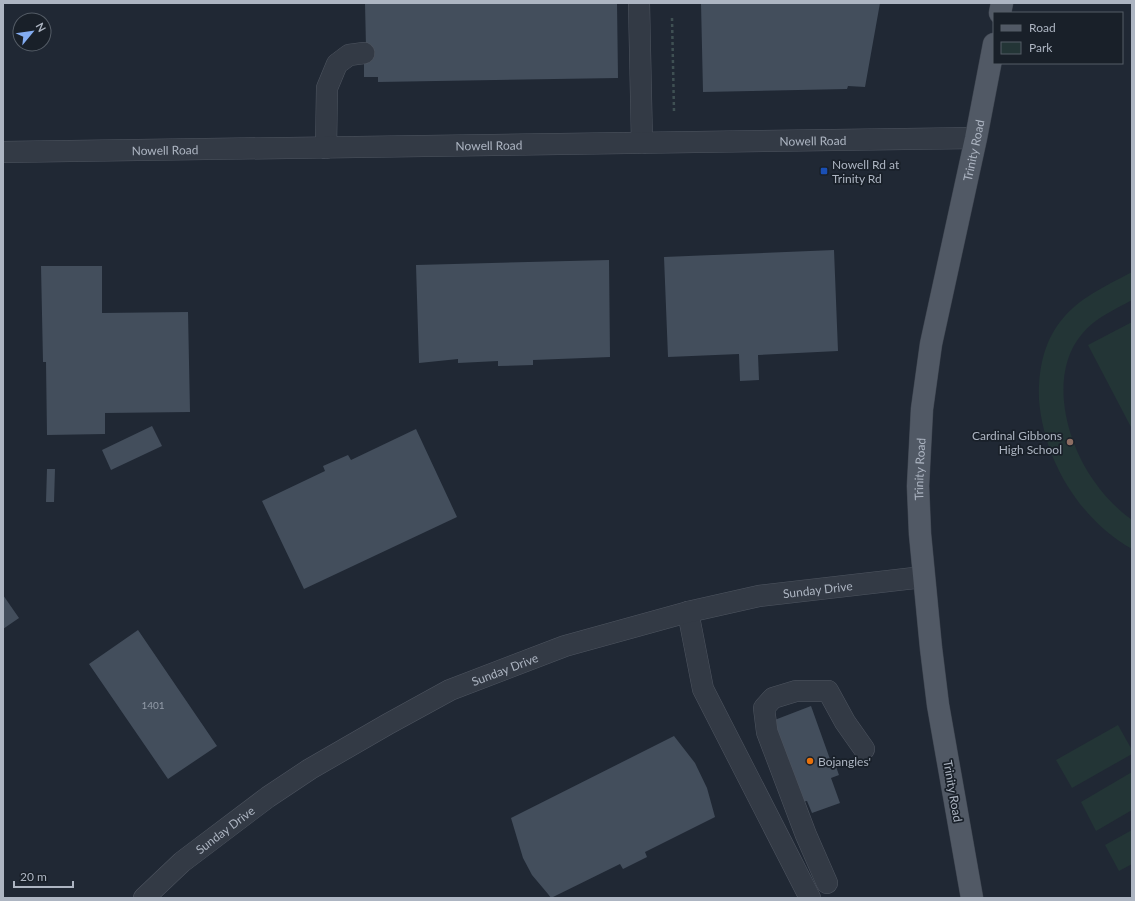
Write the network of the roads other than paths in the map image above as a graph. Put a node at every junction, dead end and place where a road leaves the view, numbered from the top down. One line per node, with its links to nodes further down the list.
1 (639, 3): 5 (street)
2 (993, 49): 4 (main road, Trinity Road)
3 (364, 53): 6 (street)
4 (976, 138): 5 (street, Nowell Road); 8 (main road, Trinity Road)
5 (642, 143): 6 (street, Nowell Road)
6 (326, 148): 7 (street, Nowell Road)
7 (3, 152)
8 (923, 577): 9 (street, Sunday Drive); 14 (main road, Trinity Road)
9 (688, 612): 12 (street, Sunday Drive); 13 (street)
10 (864, 749): 11 (street)
11 (827, 883)
12 (144, 898)
13 (810, 898)
14 (972, 898)

